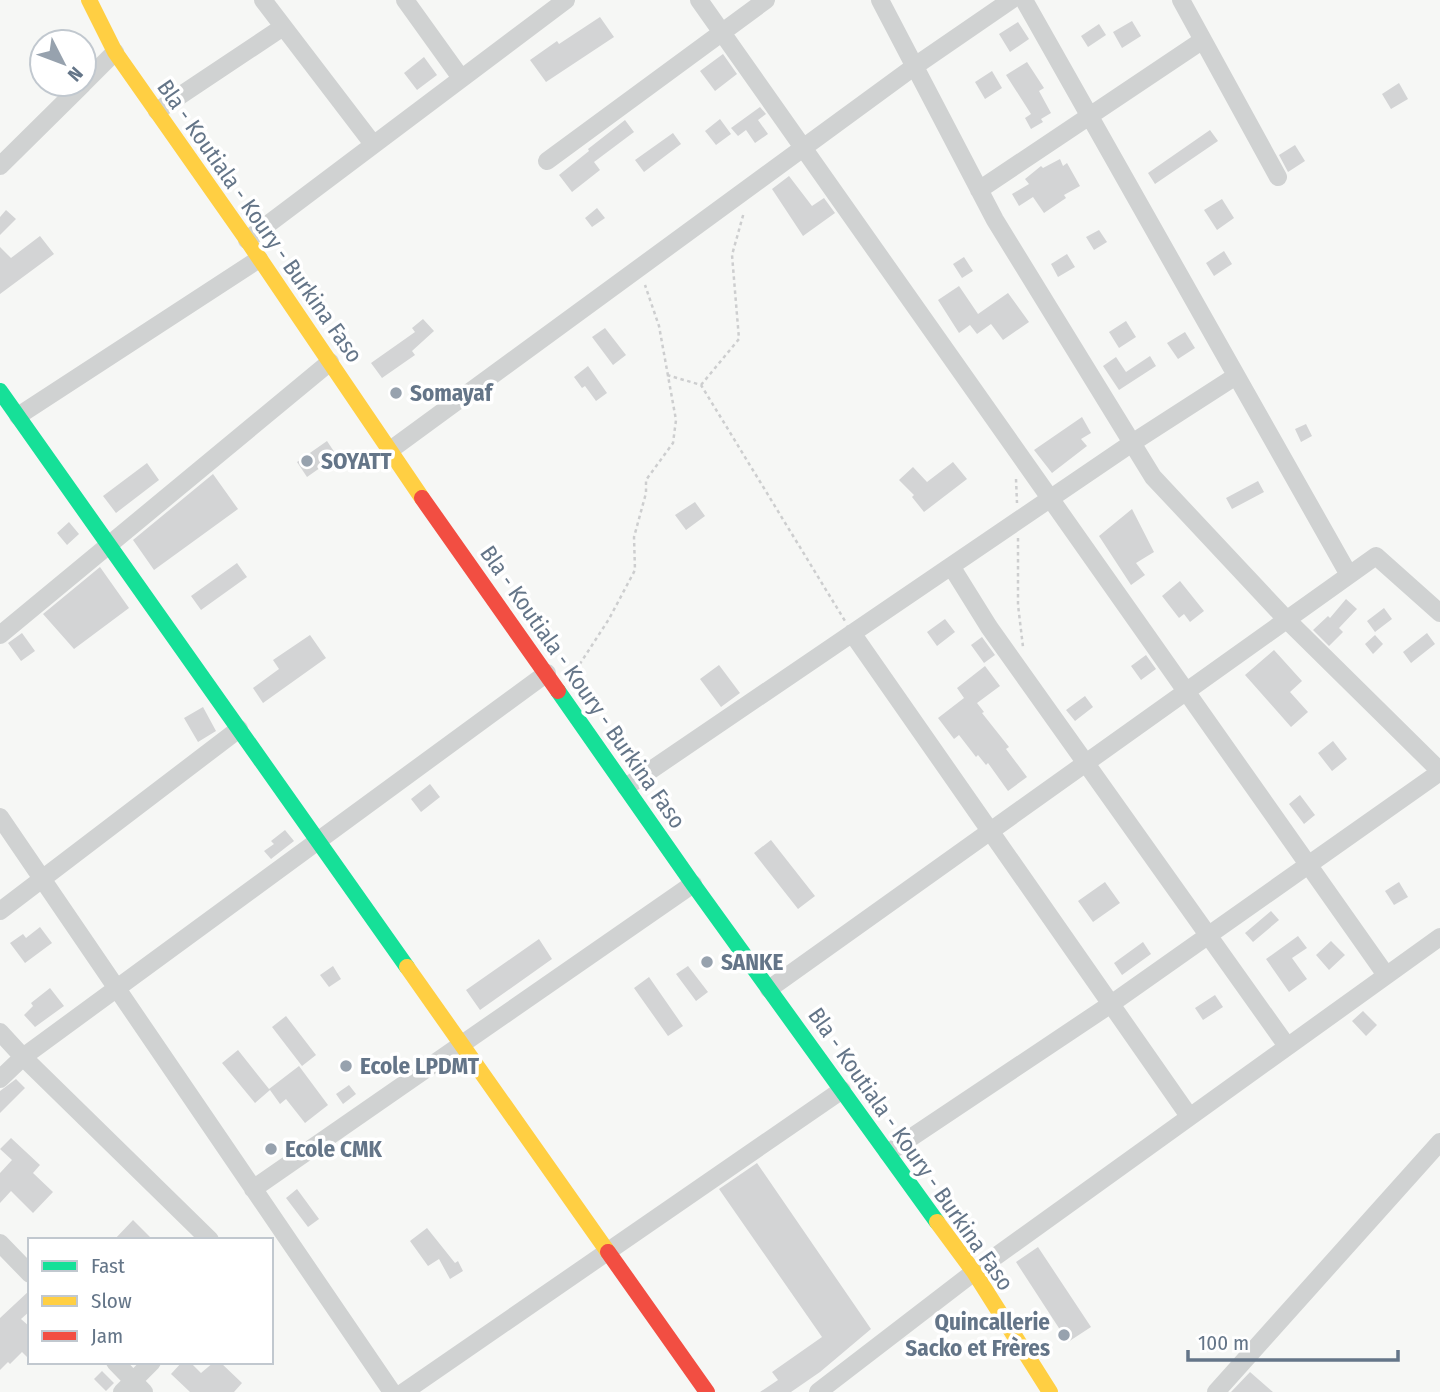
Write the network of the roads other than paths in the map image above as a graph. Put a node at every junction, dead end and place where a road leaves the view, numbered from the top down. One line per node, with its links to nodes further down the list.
1 (89, 0): 14 (main road, Bla - Koutiala - Koury - Burkina Faso)
2 (263, 0): 11 (street)
3 (405, 0): 17 (street)
4 (566, 0): 17 (street)
5 (699, 0): 12 (street)
6 (766, 0): 12 (street)
7 (880, 0): 15 (street)
8 (1011, 0): 15 (street)
9 (1024, 0): 20 (street)
10 (1181, 0): 13 (street)
11 (283, 27): 19 (street); 21 (street)
12 (722, 33): 22 (street); 24 (street)
13 (1203, 40): 20 (street); 25 (street)
14 (115, 52): 16 (street); 19 (main road, Bla - Koutiala - Koury - Burkina Faso)
15 (915, 66): 22 (street); 26 (street)
16 (98, 68)
17 (461, 78): 21 (street)
18 (67, 98): 23 (street)
19 (157, 111): 27 (main road, Bla - Koutiala - Koury - Burkina Faso)
20 (1090, 116): 26 (street); 30 (street)
21 (373, 145): 27 (street)
22 (804, 147): 34 (street); 35 (street)
23 (2, 159)
24 (547, 161)
25 (1278, 177)
26 (979, 190): 33 (street)
27 (247, 240): 28 (main road, Bla - Koutiala - Koury - Burkina Faso)
28 (259, 259): 29 (main road, Bla - Koutiala - Koury - Burkina Faso); 32 (street)
29 (330, 362): 34 (main road, Bla - Koutiala - Koury - Burkina Faso); 36 (street)
30 (1236, 376): 33 (street); 38 (street)
31 (0, 391): 32 (main road)
32 (18, 416): 36 (main road)
33 (1132, 443): 35 (street); 40 (street)
34 (389, 452): 43 (main road, Bla - Koutiala - Koury - Burkina Faso)
35 (1051, 498): 37 (street); 44 (street)
36 (109, 544): 42 (street); 45 (main road)
37 (951, 566): 41 (street); 46 (street)
38 (1349, 575): 39 (street); 40 (street)
39 (1440, 613)
40 (1287, 620): 44 (street); 47 (street)
41 (852, 633): 48 (street); 50 (street)
42 (0, 635)
43 (547, 673): 48 (main road, Bla - Koutiala - Koury - Burkina Faso); 51 (street)
44 (1186, 691): 46 (street); 52 (street)
45 (239, 729): 51 (main road); 53 (street)
46 (1085, 763): 50 (street); 56 (street)
47 (1440, 771): 52 (street)
48 (626, 787): 54 (main road, Bla - Koutiala - Koury - Burkina Faso)
49 (0, 817): 53 (street)
50 (990, 831): 60 (street); 61 (street)
51 (318, 841): 59 (street); 63 (main road)
52 (1309, 866): 56 (street); 58 (street)
53 (42, 879): 55 (street); 59 (street)
54 (693, 884): 60 (main road, Bla - Koutiala - Koury - Burkina Faso); 63 (street)
55 (0, 911)
56 (1208, 936): 61 (street); 64 (street)
57 (1440, 937): 58 (street)
58 (1386, 975): 64 (street)
59 (117, 988): 65 (street); 71 (street)
60 (769, 989): 67 (main road, Bla - Koutiala - Koury - Burkina Faso)
61 (1111, 1004): 68 (street); 70 (street)
62 (0, 1032): 65 (street)
63 (461, 1044): 71 (street); 75 (main road)
64 (1287, 1046): 68 (street)
65 (23, 1057): 66 (street); 72 (street)
66 (0, 1079)
67 (842, 1090): 70 (main road, Bla - Koutiala - Koury - Burkina Faso); 75 (street)
68 (1189, 1116): 77 (street)
69 (1440, 1142): 86 (street)
70 (888, 1153): 77 (main road, Bla - Koutiala - Koury - Burkina Faso)
71 (253, 1189): 73 (street)
72 (208, 1238)
73 (278, 1240): 81 (street)
74 (0, 1243): 76 (street)
75 (608, 1251): 82 (street); 83 (main road)
76 (28, 1272)
77 (974, 1272): 84 (street); 85 (main road, Bla - Koutiala - Koury - Burkina Faso)
78 (117, 1364): 80 (street)
79 (151, 1364): 80 (street)
80 (133, 1388)
81 (392, 1392)
82 (404, 1392)
83 (707, 1392)
84 (818, 1392)
85 (1050, 1392)
86 (1216, 1392)

